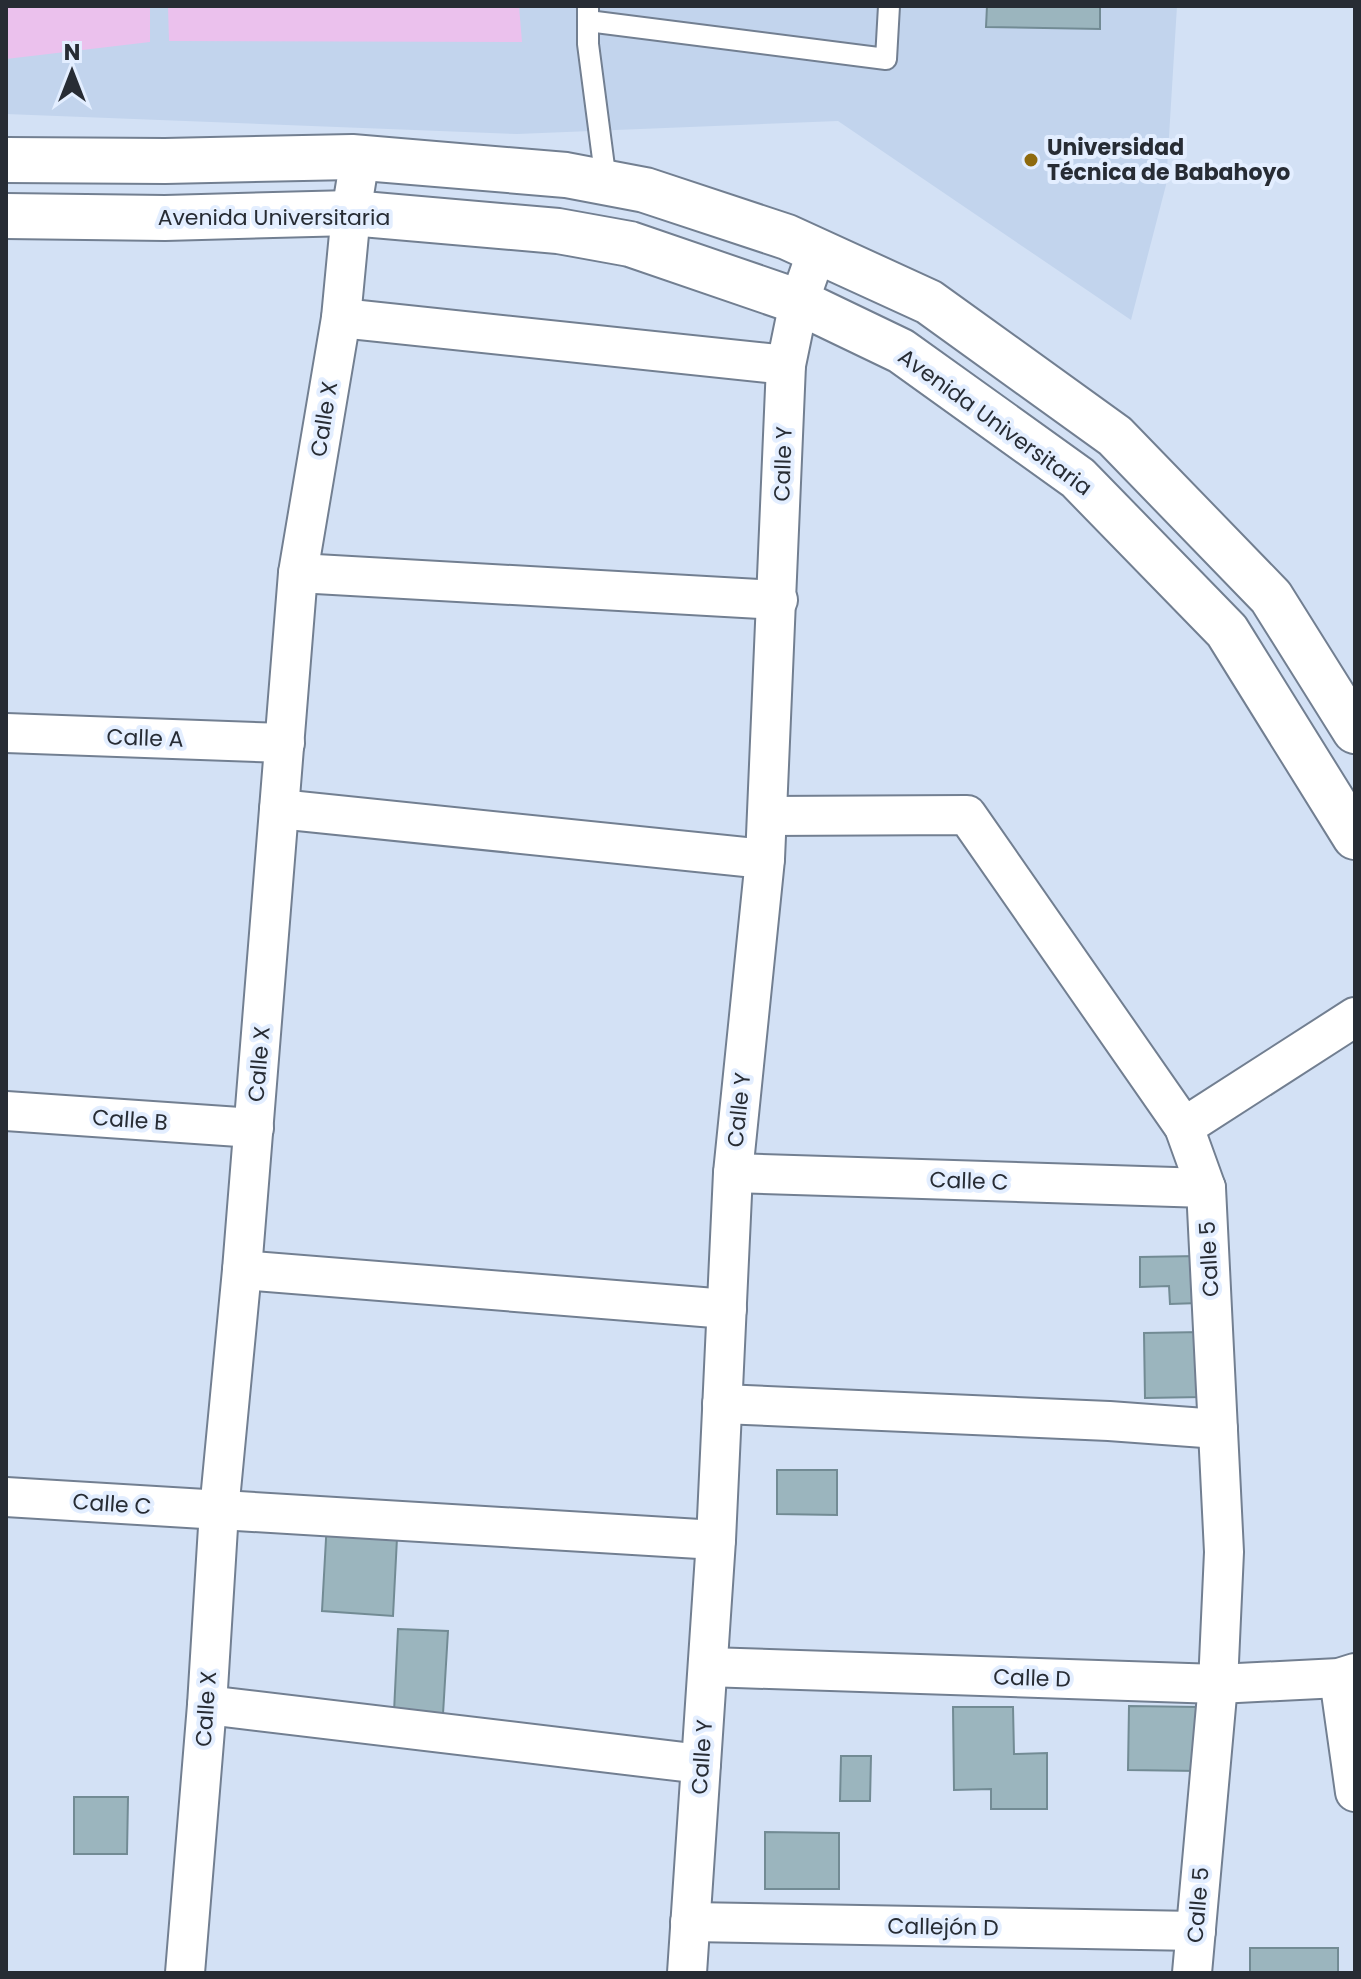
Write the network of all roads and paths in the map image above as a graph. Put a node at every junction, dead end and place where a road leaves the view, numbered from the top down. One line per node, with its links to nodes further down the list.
1 (889, 6): 2 (lane)
2 (588, 14): 5 (lane)
3 (360, 158): 4 (highway); 5 (highway); 6 (street, Calle X)
4 (6, 160)
5 (606, 182): 8 (highway)
6 (351, 213): 7 (highway, Avenida Universitaria); 9 (highway, Avenida Universitaria); 10 (street, Calle X)
7 (6, 216)
8 (817, 251): 9 (street, Calle Y); 14 (highway)
9 (799, 302): 11 (street, Calle Y); 19 (highway, Avenida Universitaria)
10 (341, 318): 11 (street); 12 (street, Calle X)
11 (786, 365): 13 (street, Calle Y)
12 (298, 573): 13 (street); 16 (street, Calle X)
13 (778, 600): 18 (street, Calle Y)
14 (1355, 731)
15 (6, 733): 16 (street, Calle A)
16 (285, 743): 17 (street, Calle X)
17 (279, 809): 20 (street); 24 (street, Calle X)
18 (767, 816): 20 (street, Calle Y); 23 (street, Calle 5)
19 (1355, 837)
20 (765, 859): 25 (street, Calle Y)
21 (1355, 1017): 23 (street)
22 (6, 1111): 24 (street, Calle B)
23 (1184, 1127): 26 (street, Calle 5)
24 (254, 1128): 27 (street, Calle X)
25 (733, 1173): 26 (street, Calle C); 28 (street, Calle Y)
26 (1206, 1188): 30 (street, Calle 5)
27 (242, 1270): 28 (street); 32 (street, Calle X)
28 (727, 1309): 29 (street, Calle Y)
29 (722, 1404): 30 (street); 33 (street, Calle Y)
30 (1218, 1429): 36 (street, Calle 5)
31 (6, 1497): 32 (street, Calle C)
32 (219, 1511): 33 (street, Calle C); 37 (street, Calle X)
33 (716, 1540): 34 (street, Calle Y)
34 (708, 1667): 36 (street, Calle D); 38 (street, Calle Y)
35 (1347, 1676): 36 (street, Calle D); 39 (street)
36 (1218, 1684): 41 (street, Calle 5)
37 (207, 1705): 38 (street); 42 (street, Calle X)
38 (701, 1764): 40 (street, Calle Y)
39 (1355, 1792)
40 (690, 1922): 41 (street, Callejón D); 43 (street, Calle Y)
41 (1196, 1931): 44 (street, Calle 5)
42 (185, 1973)
43 (687, 1973)
44 (1192, 1973)

